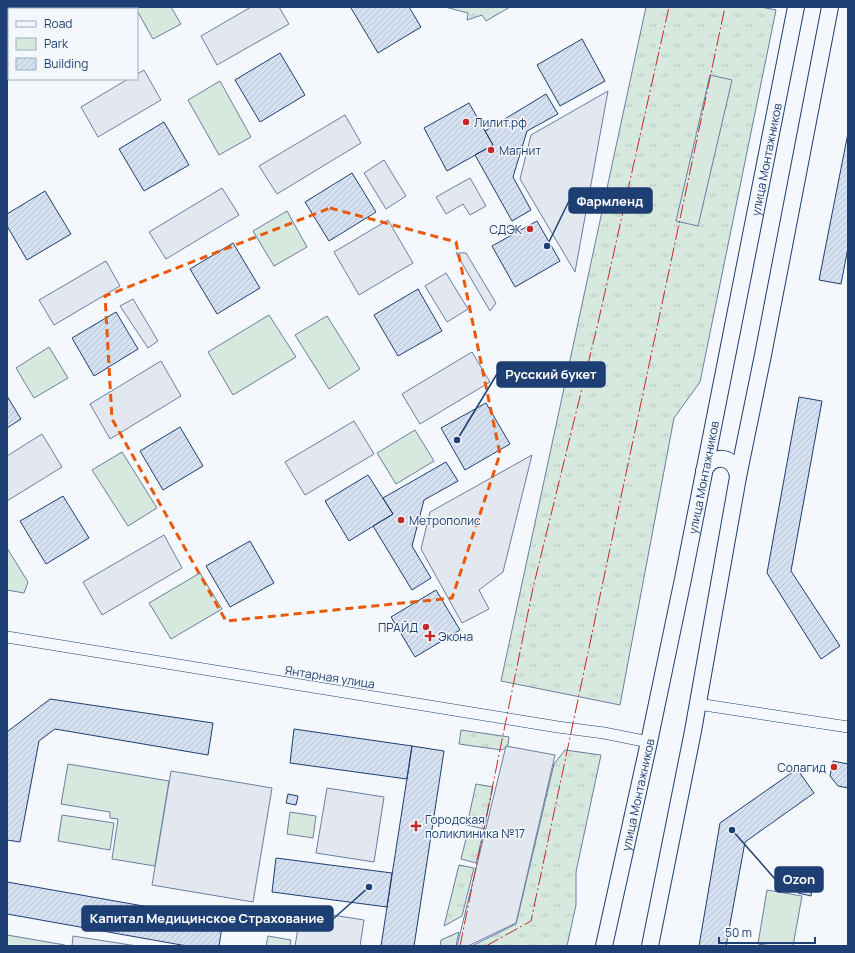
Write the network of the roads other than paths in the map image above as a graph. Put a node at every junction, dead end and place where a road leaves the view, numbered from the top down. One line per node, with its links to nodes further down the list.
1 (796, 7): 3 (main road, улица Монтажников)
2 (830, 7): 4 (main road)
3 (704, 471): 4 (main road); 8 (main road, улица Монтажников)
4 (738, 477): 6 (main road)
5 (7, 637): 8 (street, Янтарная улица)
6 (698, 704): 7 (street); 10 (main road)
7 (848, 727)
8 (649, 742): 9 (main road, улица Монтажников)
9 (606, 943)
10 (650, 946)

